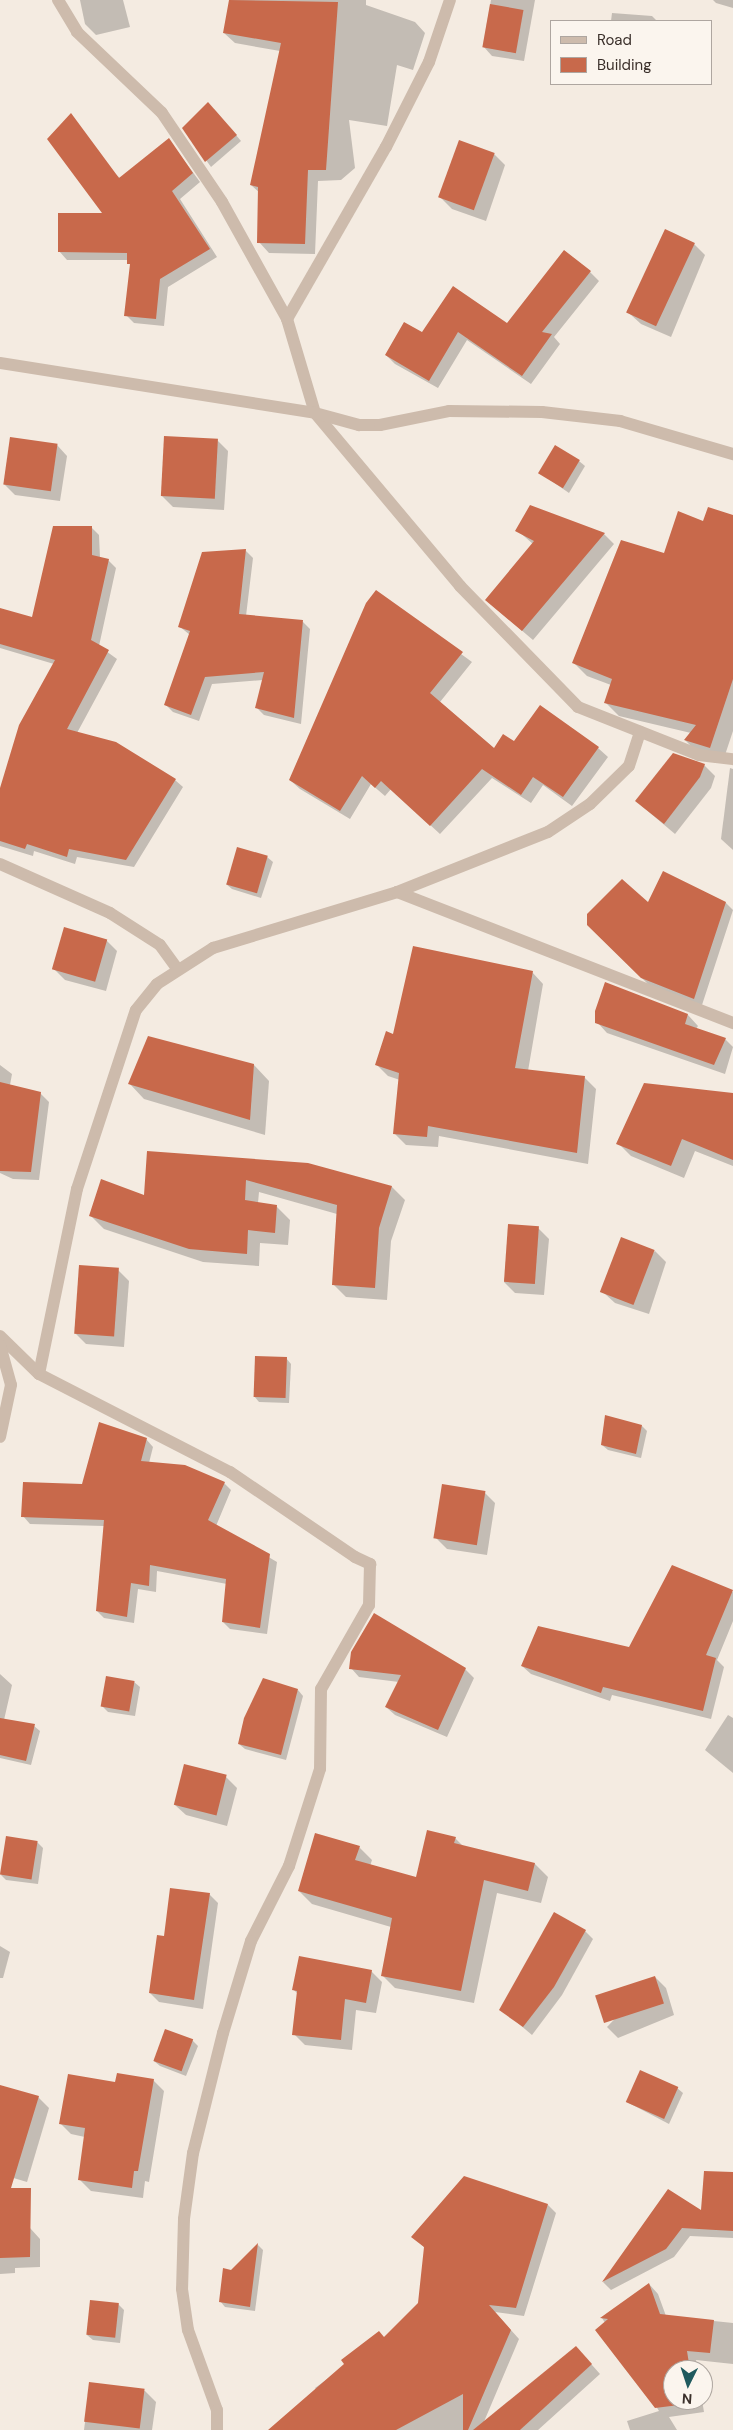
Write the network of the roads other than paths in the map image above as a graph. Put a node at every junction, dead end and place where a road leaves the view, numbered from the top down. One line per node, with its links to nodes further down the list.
1 (58, 0): 3 (street)
2 (450, 0): 3 (street)
3 (288, 319): 5 (street)
4 (0, 363): 5 (street)
5 (315, 413): 6 (street); 7 (street)
6 (733, 454)
7 (640, 732): 8 (street); 10 (street)
8 (733, 759)
9 (0, 864): 11 (street)
10 (397, 892): 11 (street); 12 (street)
11 (177, 968): 15 (street)
12 (733, 1024)
13 (0, 1336): 15 (street)
14 (0, 1345): 16 (street)
15 (39, 1374): 17 (street)
16 (0, 1437)
17 (217, 2430)

